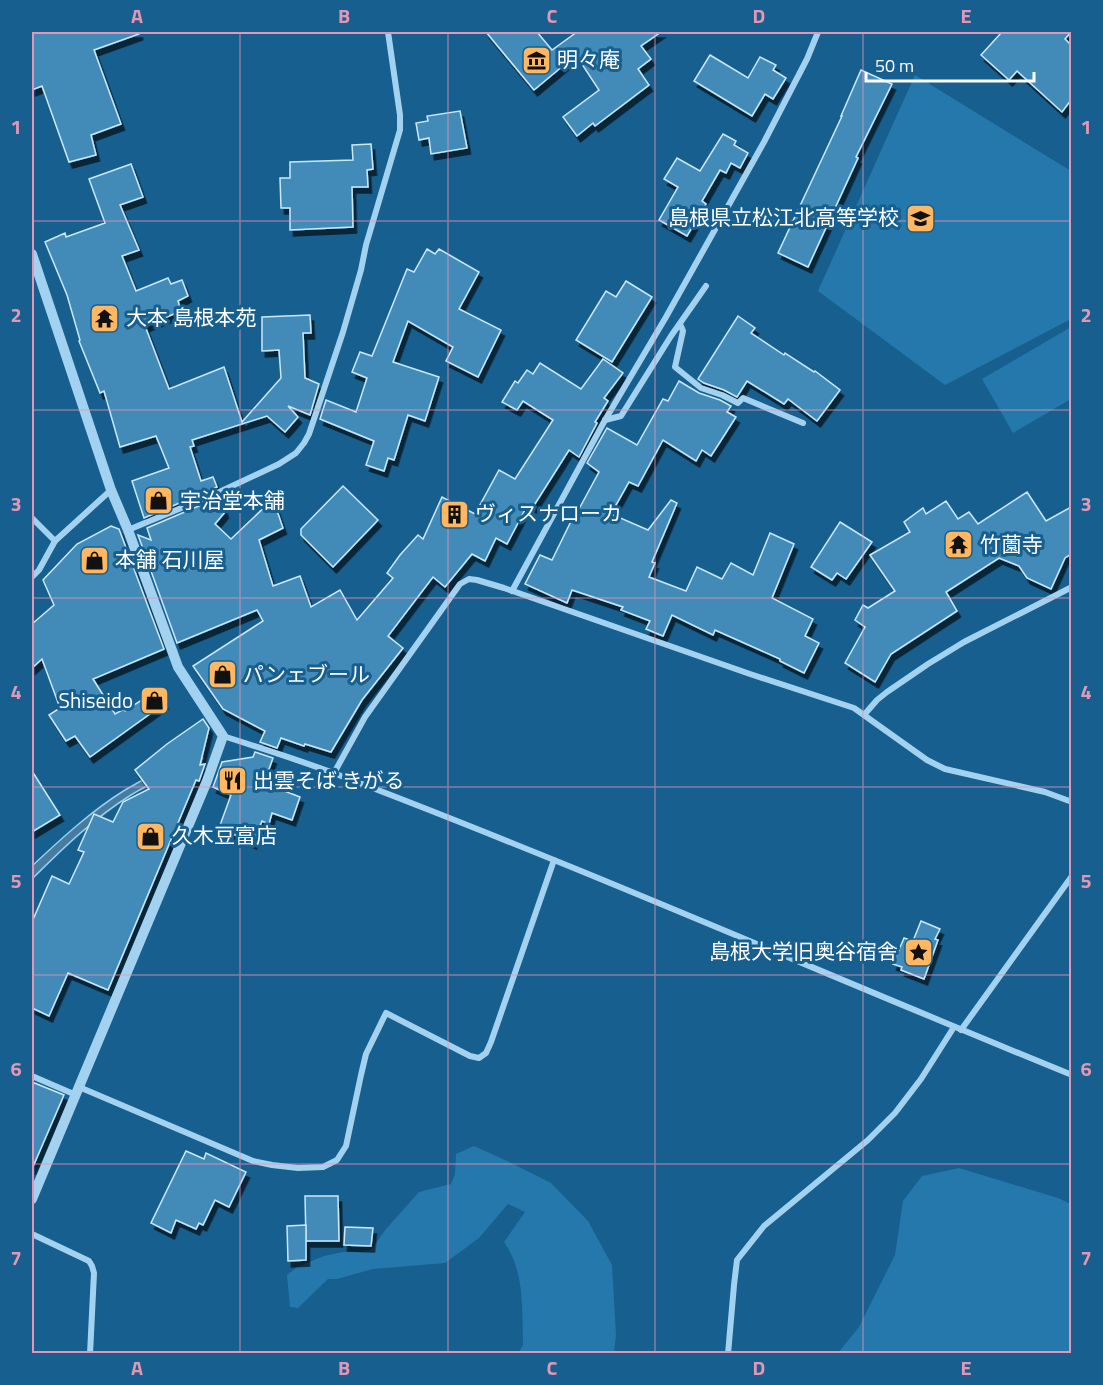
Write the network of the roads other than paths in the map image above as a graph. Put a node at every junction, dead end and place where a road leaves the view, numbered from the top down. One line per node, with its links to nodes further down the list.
1 (388, 32): 10 (street)
2 (818, 32): 6 (street)
3 (32, 254): 8 (street)
4 (706, 285): 5 (street)
5 (680, 324): 6 (street); 7 (street)
6 (605, 420): 14 (street)
7 (803, 423)
8 (111, 490): 10 (street); 11 (street)
9 (32, 518): 11 (street)
10 (128, 530): 16 (street)
11 (54, 541): 12 (street)
12 (32, 577)
13 (1071, 587): 15 (street)
14 (512, 591): 15 (street); 17 (street)
15 (864, 715): 18 (street)
16 (223, 736): 17 (street); 25 (street)
17 (334, 773): 19 (street)
18 (1071, 802)
19 (554, 860): 21 (street); 25 (street)
20 (1071, 876): 22 (street)
21 (954, 1027): 22 (street); 29 (street)
22 (961, 1030): 23 (street)
23 (1071, 1075)
24 (32, 1076): 25 (street)
25 (78, 1091): 26 (street)
26 (32, 1200)
27 (32, 1234): 28 (street)
28 (90, 1353)
29 (728, 1353)

